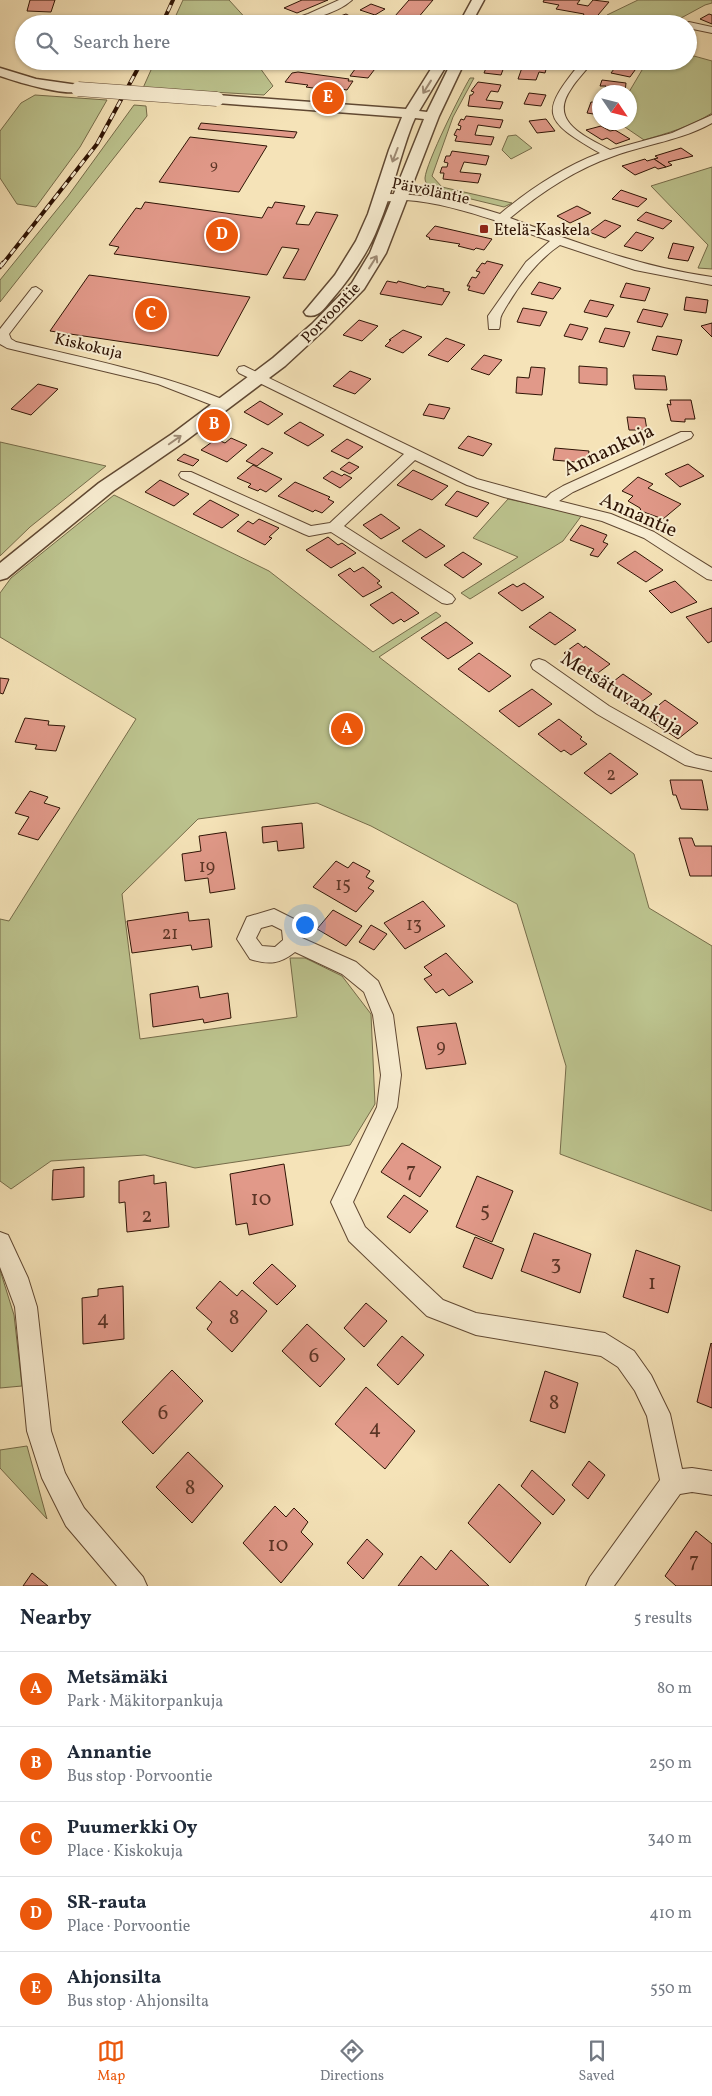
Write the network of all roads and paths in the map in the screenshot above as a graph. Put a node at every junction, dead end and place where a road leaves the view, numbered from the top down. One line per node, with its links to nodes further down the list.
1 (347, 0): 4 (street)
2 (478, 0): 5 (street)
3 (491, 0): 6 (street)
4 (313, 15)
5 (470, 15)
6 (483, 15)
7 (697, 27): 8 (street)
8 (712, 30)
9 (438, 70): 13 (street, Porvoontie, one-way to 13)
10 (455, 70): 14 (street, Porvoontie)
11 (581, 70): 16 (street)
12 (0, 72): 13 (street, bridge)
13 (411, 114): 14 (street); 17 (street, Porvoontie, one-way to 17)
14 (432, 116): 18 (street, Porvoontie)
15 (712, 118): 16 (street)
16 (609, 154): 19 (street)
17 (381, 197): 18 (street, Päivöläntie); 24 (street, Porvoontie)
18 (401, 199): 19 (street, Päivöläntie); 24 (street, Porvoontie, one-way to 18)
19 (500, 220): 20 (street, Päivöläntie)
20 (558, 240): 21 (street, Päivöläntie); 23 (street)
21 (712, 281)
22 (36, 291): 25 (street, Kiskokuja)
23 (494, 326)
24 (252, 373): 25 (street, Porvoontie); 27 (street, Annantie)
25 (215, 401): 31 (street, Porvoontie)
26 (686, 435): 29 (street, Annankuja)
27 (412, 454): 29 (street, Annantie); 30 (street)
28 (186, 475): 30 (street)
29 (550, 502): 32 (street, Annantie)
30 (334, 527): 33 (street)
31 (0, 572)
32 (712, 575)
33 (447, 599)
34 (539, 666): 35 (street, Metsätuvankuja)
35 (712, 765)
36 (293, 943): 38 (street)
37 (0, 1243): 40 (street)
38 (673, 1483): 39 (street); 41 (street)
39 (712, 1483)
40 (134, 1586)
41 (599, 1586)

